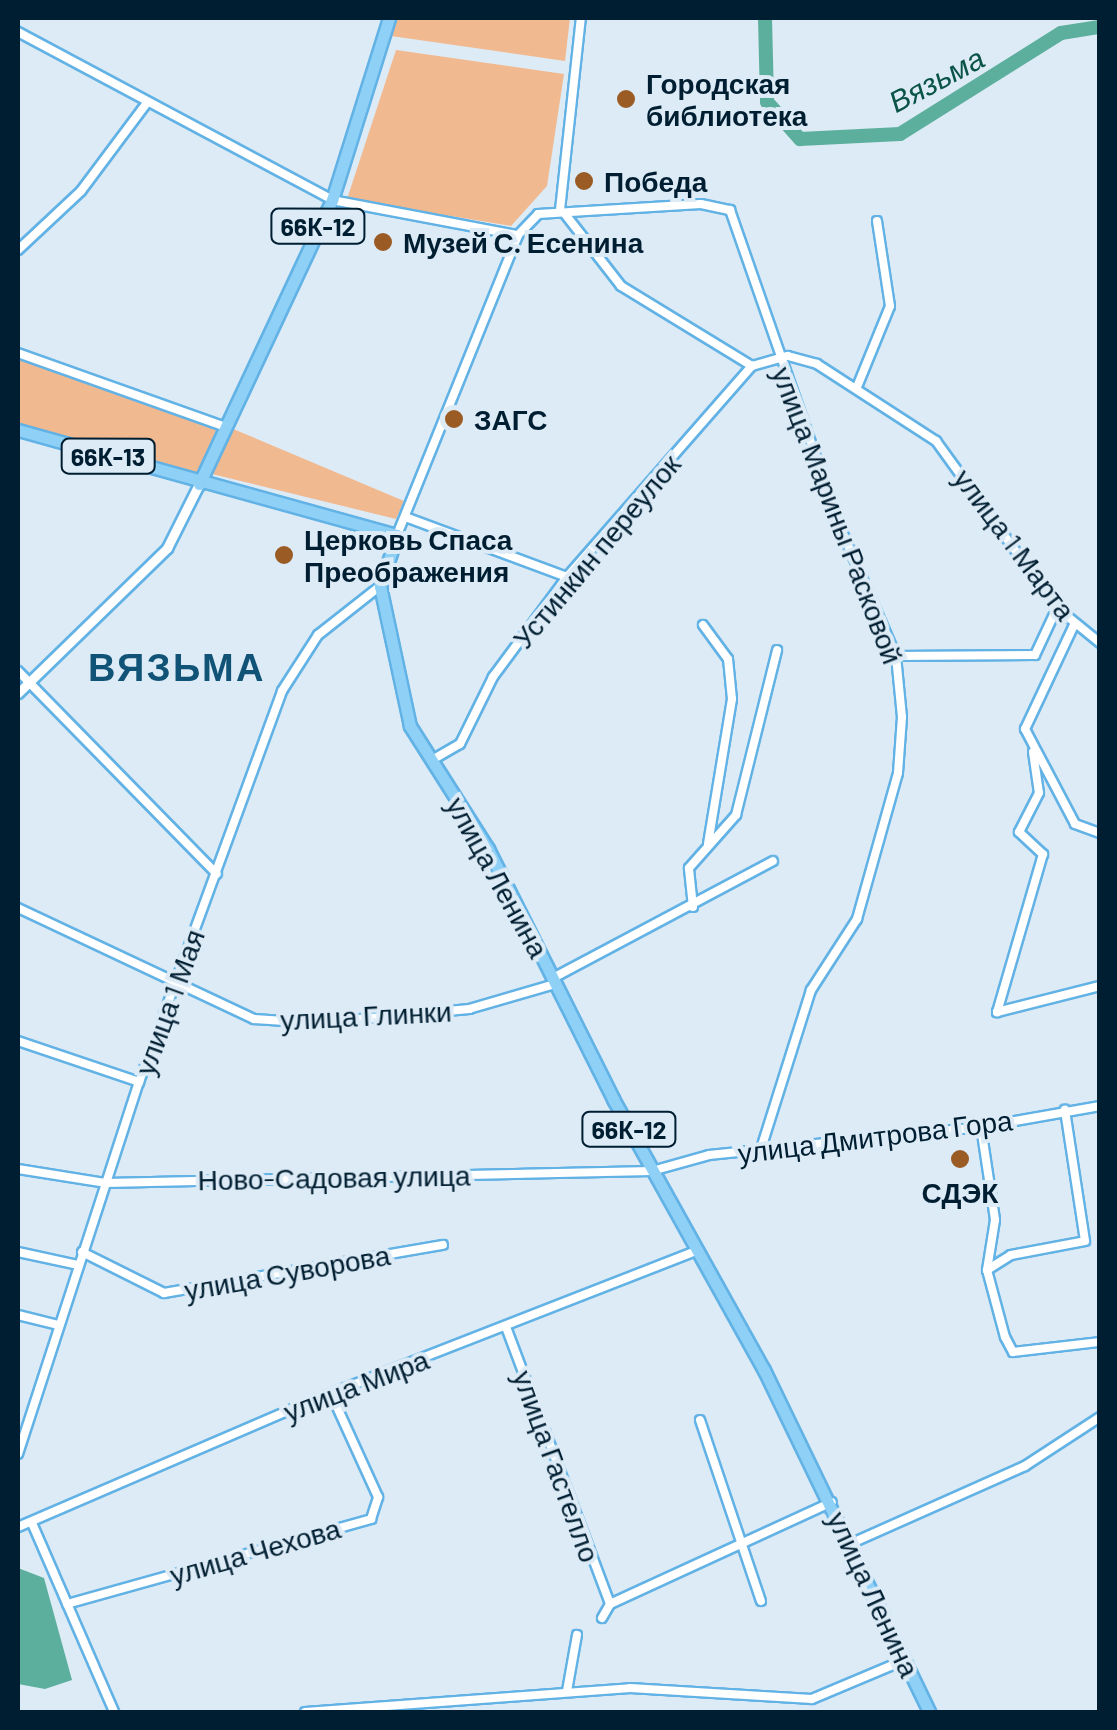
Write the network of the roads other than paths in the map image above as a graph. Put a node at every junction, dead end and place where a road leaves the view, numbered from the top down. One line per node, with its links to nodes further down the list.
1 (390, 18): 5 (main road, 66К-12)
2 (581, 18): 6 (street)
3 (18, 32): 4 (street)
4 (146, 104): 5 (street); 9 (street)
5 (332, 200): 8 (street); 14 (main road, 66К-12)
6 (562, 212): 8 (street); 11 (street, улица Марины Расковой); 12 (street)
7 (877, 220): 13 (street)
8 (518, 235): 17 (street, улица Ленина)
9 (18, 250)
10 (18, 353): 14 (street)
11 (779, 359): 12 (street); 13 (street, улица 1 Марта); 27 (street, улица Марины Расковой)
12 (752, 366): 19 (street, Устинкин переулок)
13 (857, 387): 21 (street, улица 1 Марта)
14 (223, 426): 16 (main road, 66К-12)
15 (18, 430): 16 (main road, 66К-13)
16 (198, 484): 18 (main road); 29 (street)
17 (404, 517): 18 (street, улица Ленина); 19 (street)
18 (397, 535): 20 (main road, улица Ленина / 66К-12)
19 (568, 577): 32 (street, Устинкин переулок)
20 (380, 586): 32 (main road, улица Ленина / 66К-12); 36 (street, улица 1 Мая)
21 (1057, 608): 22 (street, улица 1 Марта); 27 (street)
22 (1074, 625): 25 (street, улица 1 Марта); 31 (street)
23 (703, 626): 34 (street)
24 (1100, 630): 25 (street)
25 (1096, 641)
26 (778, 650): 34 (street)
27 (896, 656): 47 (street, улица Марины Расковой)
28 (18, 672): 29 (street)
29 (31, 683): 30 (street); 36 (street)
30 (18, 693)
31 (1033, 752): 33 (street); 40 (street)
32 (432, 760): 39 (main road, улица Ленина / 66К-12)
33 (1100, 834)
34 (707, 848): 38 (street)
35 (773, 861): 38 (street, улица Глинки)
36 (217, 874): 41 (street, улица 1 Мая)
37 (18, 908): 41 (street, улица Глинки)
38 (694, 908): 39 (street, улица Глинки)
39 (554, 981): 41 (street, улица Глинки); 49 (main road, улица Ленина / 66К-12)
40 (1100, 986)
41 (174, 988): 43 (street, улица 1 Мая)
42 (18, 1041): 43 (street)
43 (140, 1082): 50 (street, улица 1 Мая)
44 (1100, 1106): 45 (street, улица Дмитрова Гора)
45 (1066, 1110): 46 (street, улица Дмитрова Гора); 56 (street)
46 (981, 1127): 47 (street, улица Дмитрова Гора); 56 (street)
47 (760, 1152): 49 (street, улица Дмитрова Гора)
48 (18, 1169): 50 (street, Ново-Садовая улица)
49 (652, 1171): 50 (street, Ново-Садовая улица); 52 (main road, улица Ленина / 66К-12)
50 (105, 1183): 54 (street, улица 1 Мая)
51 (443, 1245): 54 (street, улица Суворова)
52 (697, 1251): 59 (street, улица Мира); 66 (main road, улица Ленина / 66К-12)
53 (18, 1252): 55 (street)
54 (82, 1252): 55 (street, улица 1 Мая)
55 (78, 1265): 58 (street, улица 1 Мая)
56 (987, 1270): 60 (street)
57 (18, 1315): 58 (street)
58 (58, 1325): 64 (street, улица 1 Мая)
59 (506, 1327): 61 (street, улица Мира); 73 (street, улица Гастелло)
60 (1100, 1342)
61 (332, 1396): 67 (street, улица Мира); 72 (street, улица Чехова)
62 (1100, 1417): 69 (street)
63 (700, 1420): 70 (street)
64 (21, 1434): 65 (street, улица 1 Мая)
65 (18, 1454)
66 (832, 1502): 69 (main road, улица Ленина / 66К-12); 70 (street)
67 (32, 1523): 68 (street, улица Мира); 72 (street)
68 (18, 1527)
69 (852, 1543): 76 (main road, улица Ленина / 66К-12)
70 (738, 1544): 71 (street); 73 (street)
71 (761, 1601)
72 (67, 1604): 78 (street)
73 (610, 1604): 74 (street)
74 (602, 1618)
75 (577, 1635): 77 (street)
76 (905, 1660): 77 (street); 80 (main road, улица Ленина / 66К-12)
77 (567, 1691): 79 (street)
78 (114, 1712)
79 (306, 1712)
80 (929, 1712)

